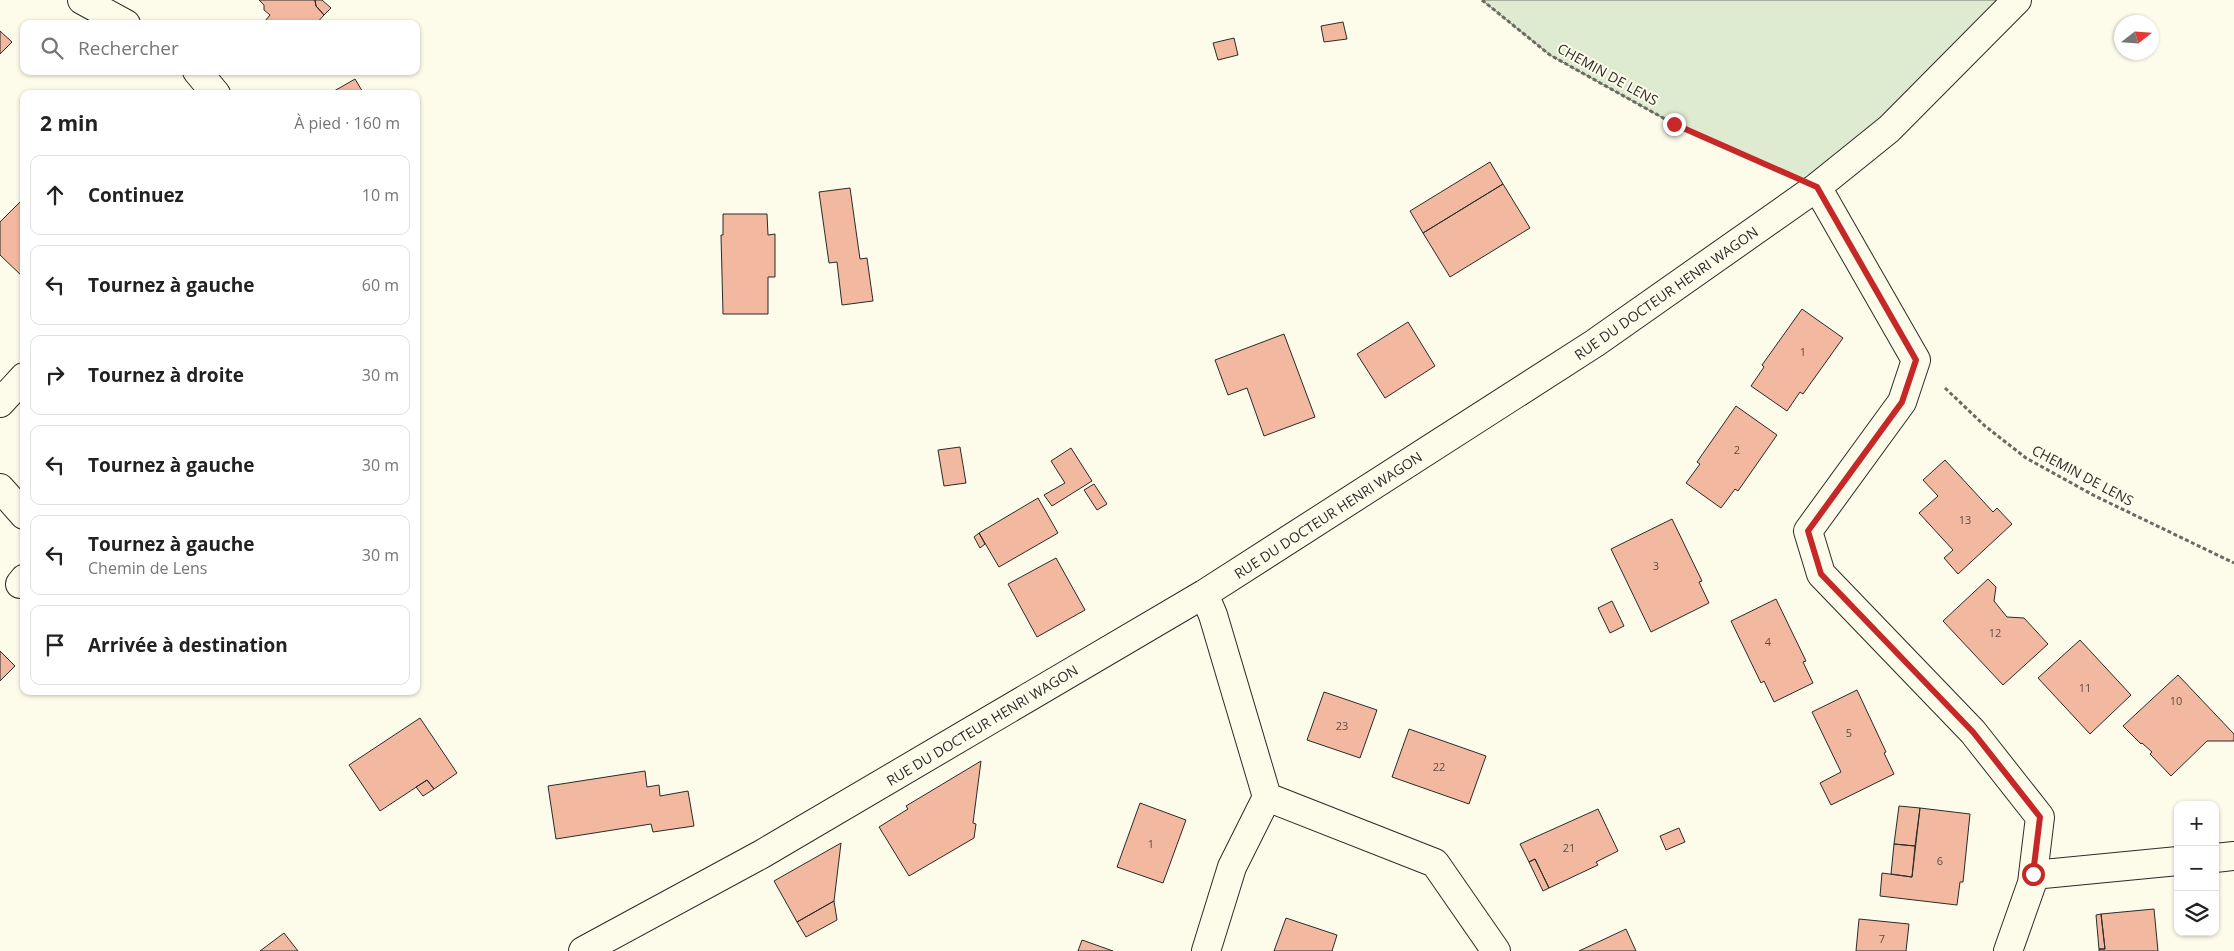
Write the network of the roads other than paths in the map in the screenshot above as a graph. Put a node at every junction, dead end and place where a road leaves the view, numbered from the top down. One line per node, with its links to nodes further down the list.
1 (82, 0): 3 (street)
2 (2017, 0): 6 (street, RUE DU DOCTEUR HENRI WAGON)
3 (119, 20)
4 (200, 75): 5 (street)
5 (213, 90)
6 (1817, 187): 11 (street, RUE DU DOCTEUR HENRI WAGON); 16 (street)
7 (20, 382): 8 (street)
8 (0, 403)
9 (0, 488): 10 (street)
10 (20, 510)
11 (1204, 594): 12 (street); 17 (street, RUE DU DOCTEUR HENRI WAGON)
12 (1267, 797): 18 (street); 19 (street)
13 (2234, 856): 14 (street)
14 (2219, 858)
15 (2174, 861): 16 (street)
16 (2033, 874): 20 (street)
17 (583, 951)
18 (1206, 951)
19 (1496, 951)
20 (2008, 951)

